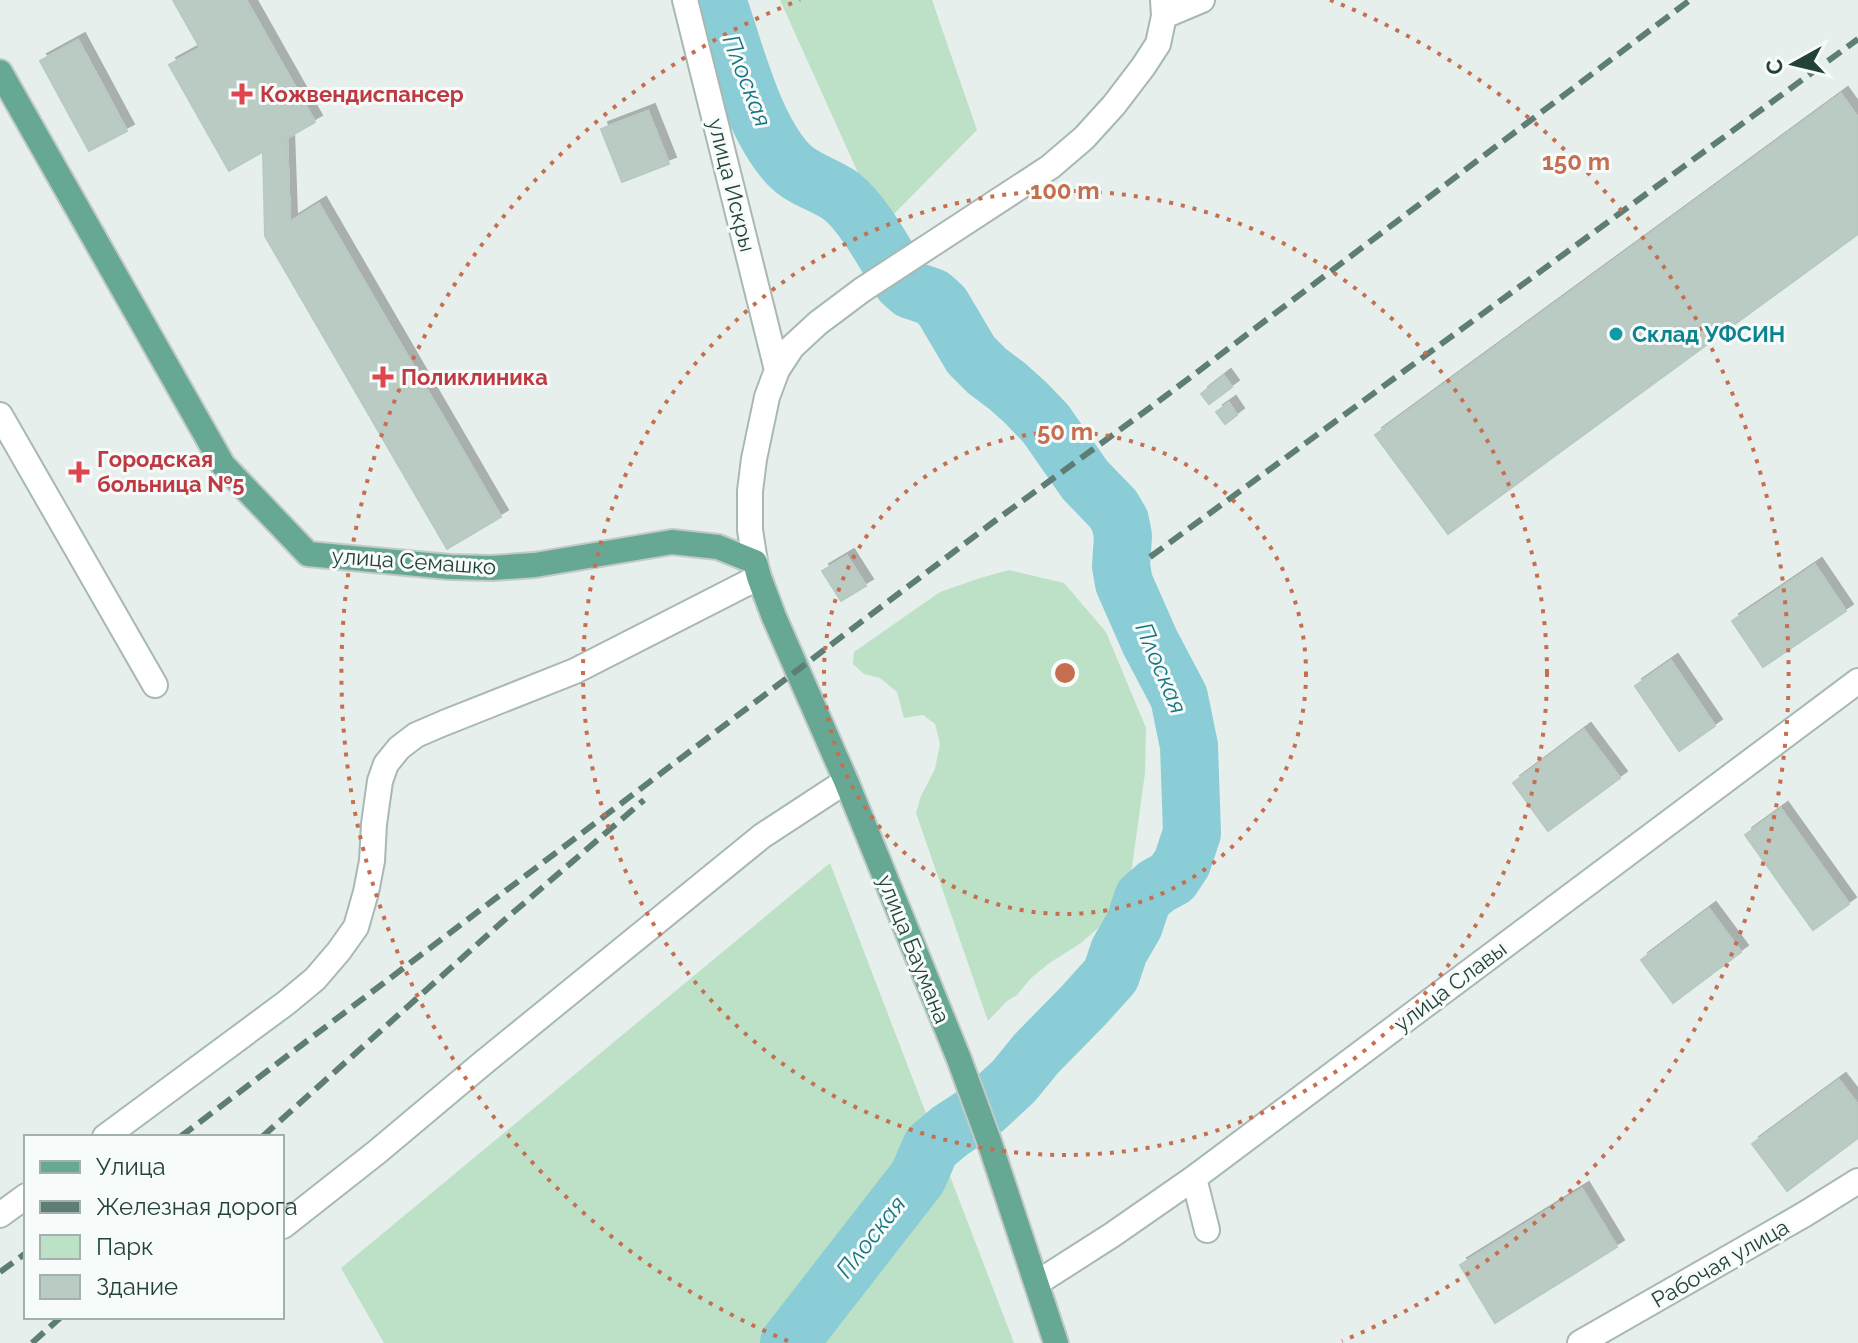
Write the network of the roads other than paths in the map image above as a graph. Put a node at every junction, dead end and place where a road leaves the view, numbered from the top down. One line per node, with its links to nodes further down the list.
1 (685, 0): 5 (street, улица Искры)
2 (1202, 0): 3 (street)
3 (1164, 8): 5 (street)
4 (0, 72): 7 (main road, улица Семашко)
5 (777, 370): 7 (street)
6 (0, 415): 9 (street)
7 (757, 569): 10 (main road, улица Баумана); 11 (street)
8 (1858, 681): 12 (street, улица Славы)
9 (155, 685)
10 (846, 781): 16 (street); 18 (main road, улица Баумана)
11 (108, 1135)
12 (1194, 1178): 17 (street); 18 (street, улица Славы)
13 (1858, 1181): 20 (street, Рабочая улица)
14 (24, 1197): 15 (street)
15 (0, 1215)
16 (284, 1225)
17 (1207, 1230)
18 (1037, 1283): 19 (main road, улица Баумана)
19 (1056, 1343)
20 (1580, 1343)

